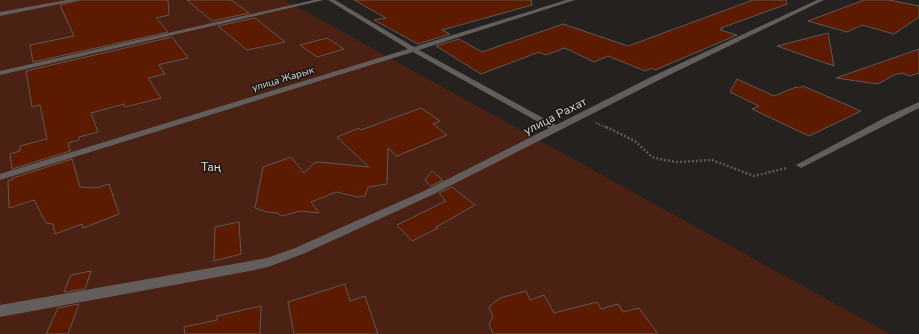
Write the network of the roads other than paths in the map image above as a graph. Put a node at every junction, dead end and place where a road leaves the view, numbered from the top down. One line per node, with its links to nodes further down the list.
1 (76, 0): 6 (street)
2 (321, 0): 8 (street)
3 (331, 0): 7 (street)
4 (572, 0): 7 (street, улица Жарык)
5 (821, 0): 10 (street, улица Рахат)
6 (0, 14)
7 (413, 49): 10 (street); 12 (street, улица Жарык)
8 (0, 73)
9 (919, 105): 11 (street)
10 (555, 128): 13 (street, улица Рахат)
11 (801, 164)
12 (0, 177)
13 (0, 311)

